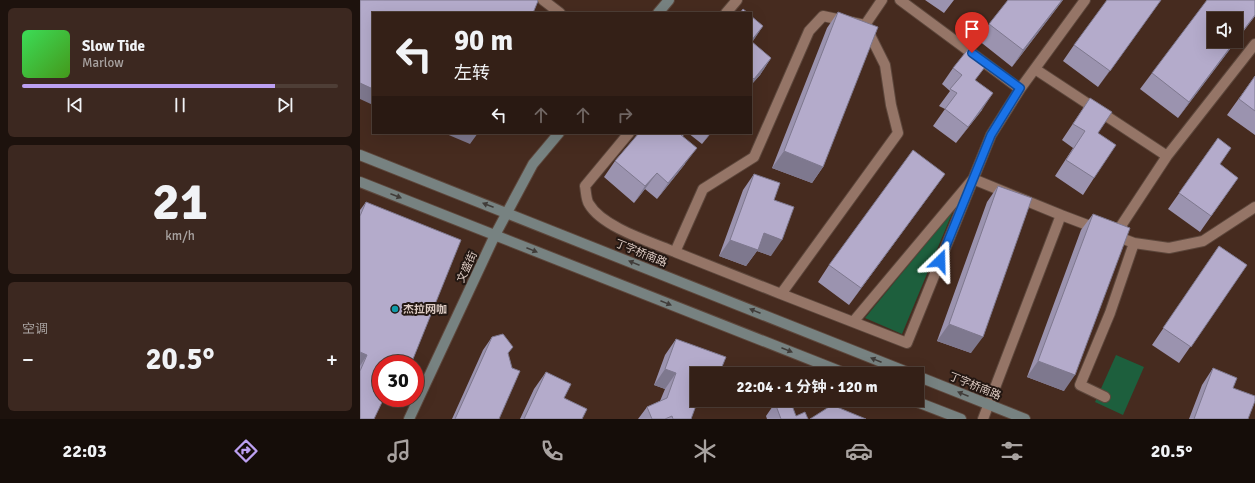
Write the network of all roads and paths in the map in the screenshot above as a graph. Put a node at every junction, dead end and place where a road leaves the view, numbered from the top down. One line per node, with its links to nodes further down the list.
1 (543, 0): 7 (street)
2 (669, 0): 8 (main road)
3 (737, 0): 9 (street)
4 (882, 0): 10 (street)
5 (900, 0): 13 (street)
6 (1085, 0): 12 (street)
7 (559, 12)
8 (659, 12)
9 (727, 12)
10 (865, 25): 26 (street); 27 (street)
11 (1255, 44): 17 (street)
12 (1035, 68): 13 (street); 17 (street)
13 (1020, 88): 18 (street)
14 (557, 134): 21 (main road, 文盛街)
15 (628, 134): 26 (street)
16 (360, 155): 21 (main road, 丁字桥南路, one-way to 16)
17 (1168, 156): 24 (street)
18 (973, 179): 22 (street); 28 (street); 28 (street)
19 (360, 182): 23 (main road, one-way to 23)
20 (1255, 207): 25 (street)
21 (508, 212): 23 (main road, 文盛街); 30 (main road, 丁字桥南路, one-way to 21)
22 (1061, 215): 24 (street); 33 (street)
23 (496, 235): 29 (main road, one-way to 29); 35 (main road, 文盛街)
24 (1115, 236): 25 (street)
25 (1134, 243): 32 (street)
26 (675, 252): 27 (street)
27 (781, 294): 28 (street)
28 (853, 322)
29 (829, 367)
30 (895, 367)
31 (924, 379): 33 (main road, 丁字桥南路, one-way to 31)
32 (1105, 397)
33 (988, 404): 37 (street); 38 (main road, 丁字桥南路)
34 (924, 405): 36 (main road)
35 (409, 419)
36 (960, 419)
37 (983, 419)
38 (1025, 419)

